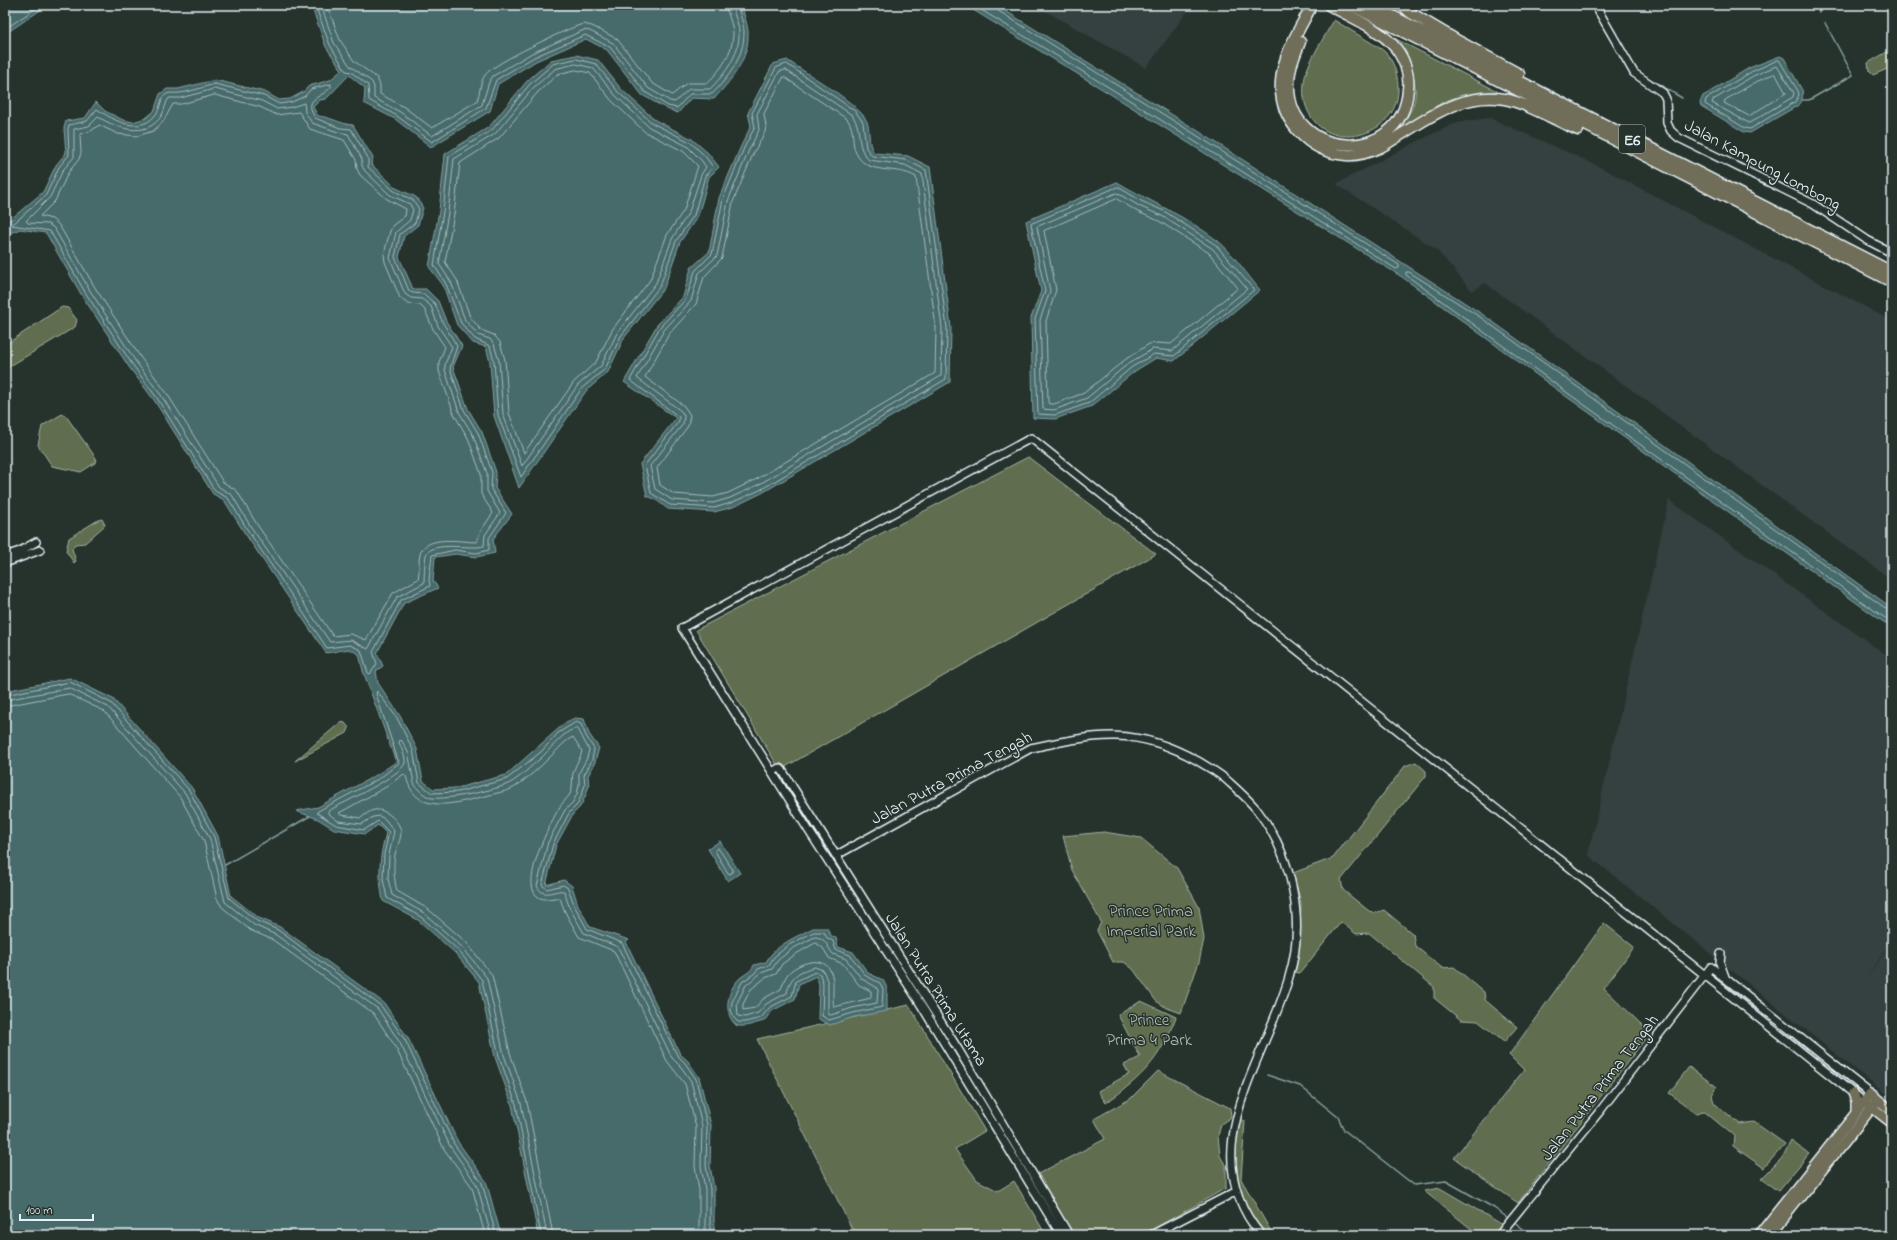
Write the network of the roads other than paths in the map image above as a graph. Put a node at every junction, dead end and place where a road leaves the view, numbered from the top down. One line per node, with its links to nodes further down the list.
1 (1312, 5): 8 (highway)
2 (1320, 5): 8 (highway)
3 (1329, 5): 8 (highway)
4 (1351, 5): 10 (highway, E6)
5 (1371, 5): 9 (highway, E6)
6 (1402, 5): 9 (highway)
7 (1595, 5): 11 (street, Jalan Kampung Lombong)
8 (1308, 21): 10 (highway)
9 (1683, 164): 12 (highway, E6)
10 (1676, 173): 13 (highway, E6)
11 (1892, 253)
12 (1892, 272)
13 (1892, 282)
14 (36, 542): 16 (street)
15 (40, 550): 17 (street)
16 (5, 556)
17 (5, 564)
18 (772, 772): 19 (street, Jalan Putra Prima Utama); 21 (street, Jalan Putra Prima Utama); 37 (street, Jalan Putra Prima Utama)
19 (837, 855): 35 (street, Jalan Putra Prima Tengah); 38 (street, Jalan Putra Prima Utama)
20 (1721, 954): 23 (street)
21 (1692, 965): 22 (street); 24 (street)
22 (1705, 975): 23 (street, Jalan Putra Prima Tengah); 24 (street, Jalan Putra Prima Tengah); 25 (street)
23 (1726, 979): 27 (street)
24 (1696, 987): 25 (street); 36 (street, Jalan Putra Prima Tengah)
25 (1720, 987): 26 (street)
26 (1853, 1093): 28 (street); 31 (main road)
27 (1871, 1094): 28 (main road); 29 (main road)
28 (1864, 1102): 29 (main road); 31 (main road)
29 (1875, 1104): 30 (main road); 32 (main road); 33 (main road)
30 (1892, 1111)
31 (1856, 1112): 41 (main road)
32 (1884, 1117): 33 (main road); 34 (main road)
33 (1863, 1120): 42 (main road)
34 (1892, 1123)
35 (1237, 1191): 39 (street); 40 (street, Jalan Putra Prima Tengah)
36 (1501, 1233)
37 (1061, 1235)
38 (1069, 1235)
39 (1150, 1235)
40 (1261, 1235)
41 (1759, 1235)
42 (1770, 1235)

